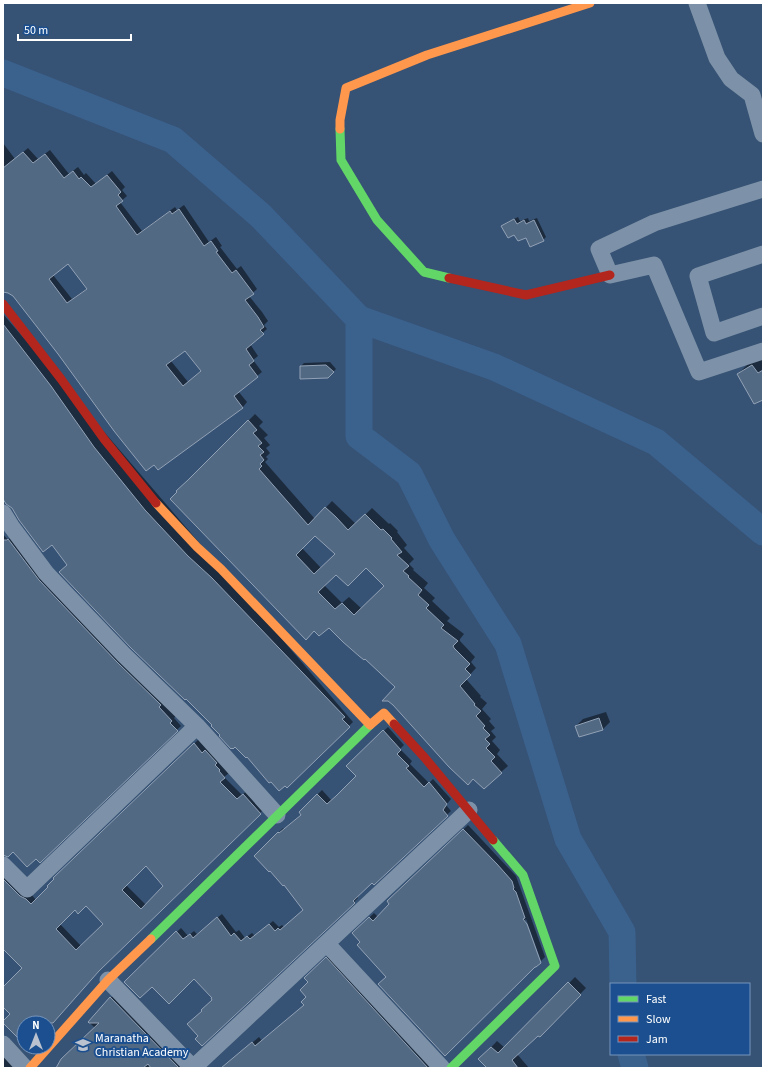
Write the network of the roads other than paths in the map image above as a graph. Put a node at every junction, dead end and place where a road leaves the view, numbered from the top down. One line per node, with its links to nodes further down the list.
1 (590, 3): 6 (street)
2 (697, 3): 3 (street)
3 (763, 134)
4 (763, 189): 6 (street)
5 (763, 254): 8 (street)
6 (610, 275): 9 (street)
7 (3, 304): 11 (street)
8 (763, 316)
9 (763, 351)
10 (3, 513): 12 (street)
11 (370, 724): 13 (street); 14 (street)
12 (197, 726): 14 (street); 15 (street)
13 (469, 810): 16 (street); 23 (street)
14 (277, 815): 17 (street)
15 (3, 865)
16 (326, 944): 21 (street); 22 (street)
17 (108, 980): 20 (street); 21 (street)
18 (3, 1044): 19 (street)
19 (25, 1068)
20 (30, 1068)
21 (193, 1068)
22 (442, 1068)
23 (451, 1068)

